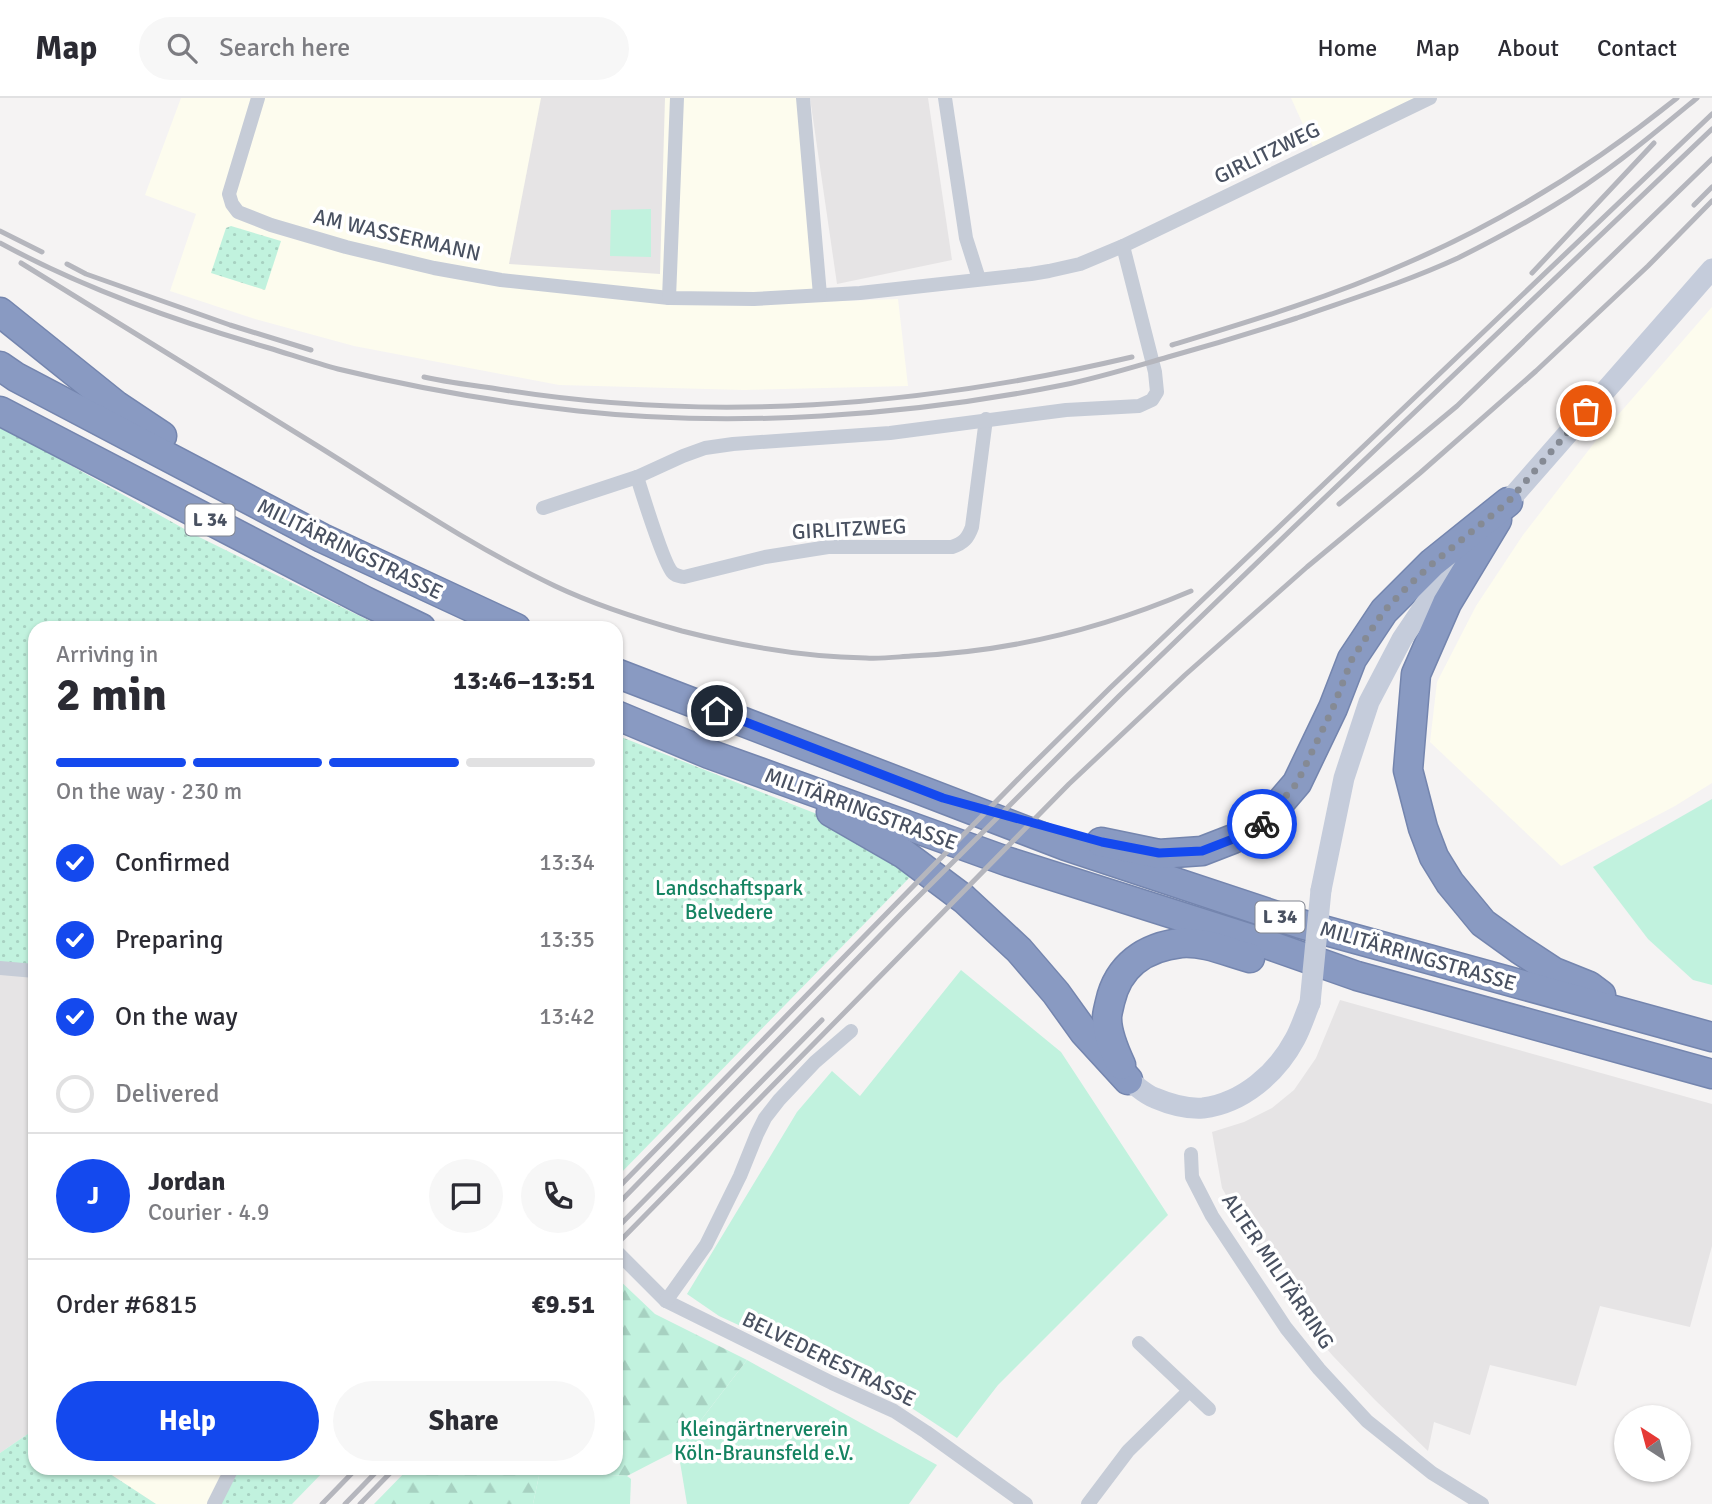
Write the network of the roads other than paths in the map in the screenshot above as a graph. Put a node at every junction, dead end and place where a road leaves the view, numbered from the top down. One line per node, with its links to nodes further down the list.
1 (258, 98): 10 (street, AM WASSERMANN)
2 (677, 98): 10 (street)
3 (803, 98): 9 (street)
4 (945, 98): 8 (street)
5 (1430, 98): 6 (street, GIRLITZWEG)
6 (1124, 246): 8 (street, GIRLITZWEG); 14 (street)
7 (1712, 269): 17 (main road, L 34)
8 (979, 279): 9 (street, AM WASSERMANN)
9 (820, 295): 10 (street, AM WASSERMANN)
10 (669, 298)
11 (0, 312): 16 (highway, L 34)
12 (0, 366): 16 (highway, MILITÄRRINGSTRASSE / L 34)
13 (0, 411): 19 (highway, MILITÄRRINGSTRASSE / L 34)
14 (986, 419): 15 (street); 15 (street, GIRLITZWEG)
15 (637, 478): 18 (street)
16 (220, 485): 20 (highway, MILITÄRRINGSTRASSE / L 34)
17 (1508, 502): 24 (highway, L 34); 28 (highway, L 34); 32 (main road, L 34, bridge)
18 (543, 508)
19 (407, 621)
20 (501, 621)
21 (623, 676): 24 (highway, MILITÄRRINGSTRASSE / L 34)
22 (623, 718): 23 (highway, MILITÄRRINGSTRASSE / L 34)
23 (709, 754): 27 (highway, MILITÄRRINGSTRASSE / L 34); 32 (highway, L 34)
24 (943, 798): 28 (highway, MILITÄRRINGSTRASSE / L 34)
25 (0, 968): 26 (street)
26 (28, 970)
27 (1357, 976): 31 (highway, MILITÄRRINGSTRASSE / L 34); 32 (highway, L 34)
28 (1625, 1014): 30 (highway, MILITÄRRINGSTRASSE / L 34)
29 (851, 1031): 35 (street)
30 (1712, 1037)
31 (1712, 1074)
32 (1128, 1080)
33 (1191, 1154): 43 (street, ALTER MILITÄRRING)
34 (623, 1258): 35 (street, BELVEDERESTRASSE)
35 (666, 1301): 41 (street, BELVEDERESTRASSE)
36 (1139, 1343): 37 (street)
37 (1189, 1391): 38 (street); 42 (street)
38 (1209, 1409)
39 (228, 1475): 40 (street)
40 (214, 1504)
41 (1025, 1504)
42 (1087, 1504)
43 (1482, 1504)

